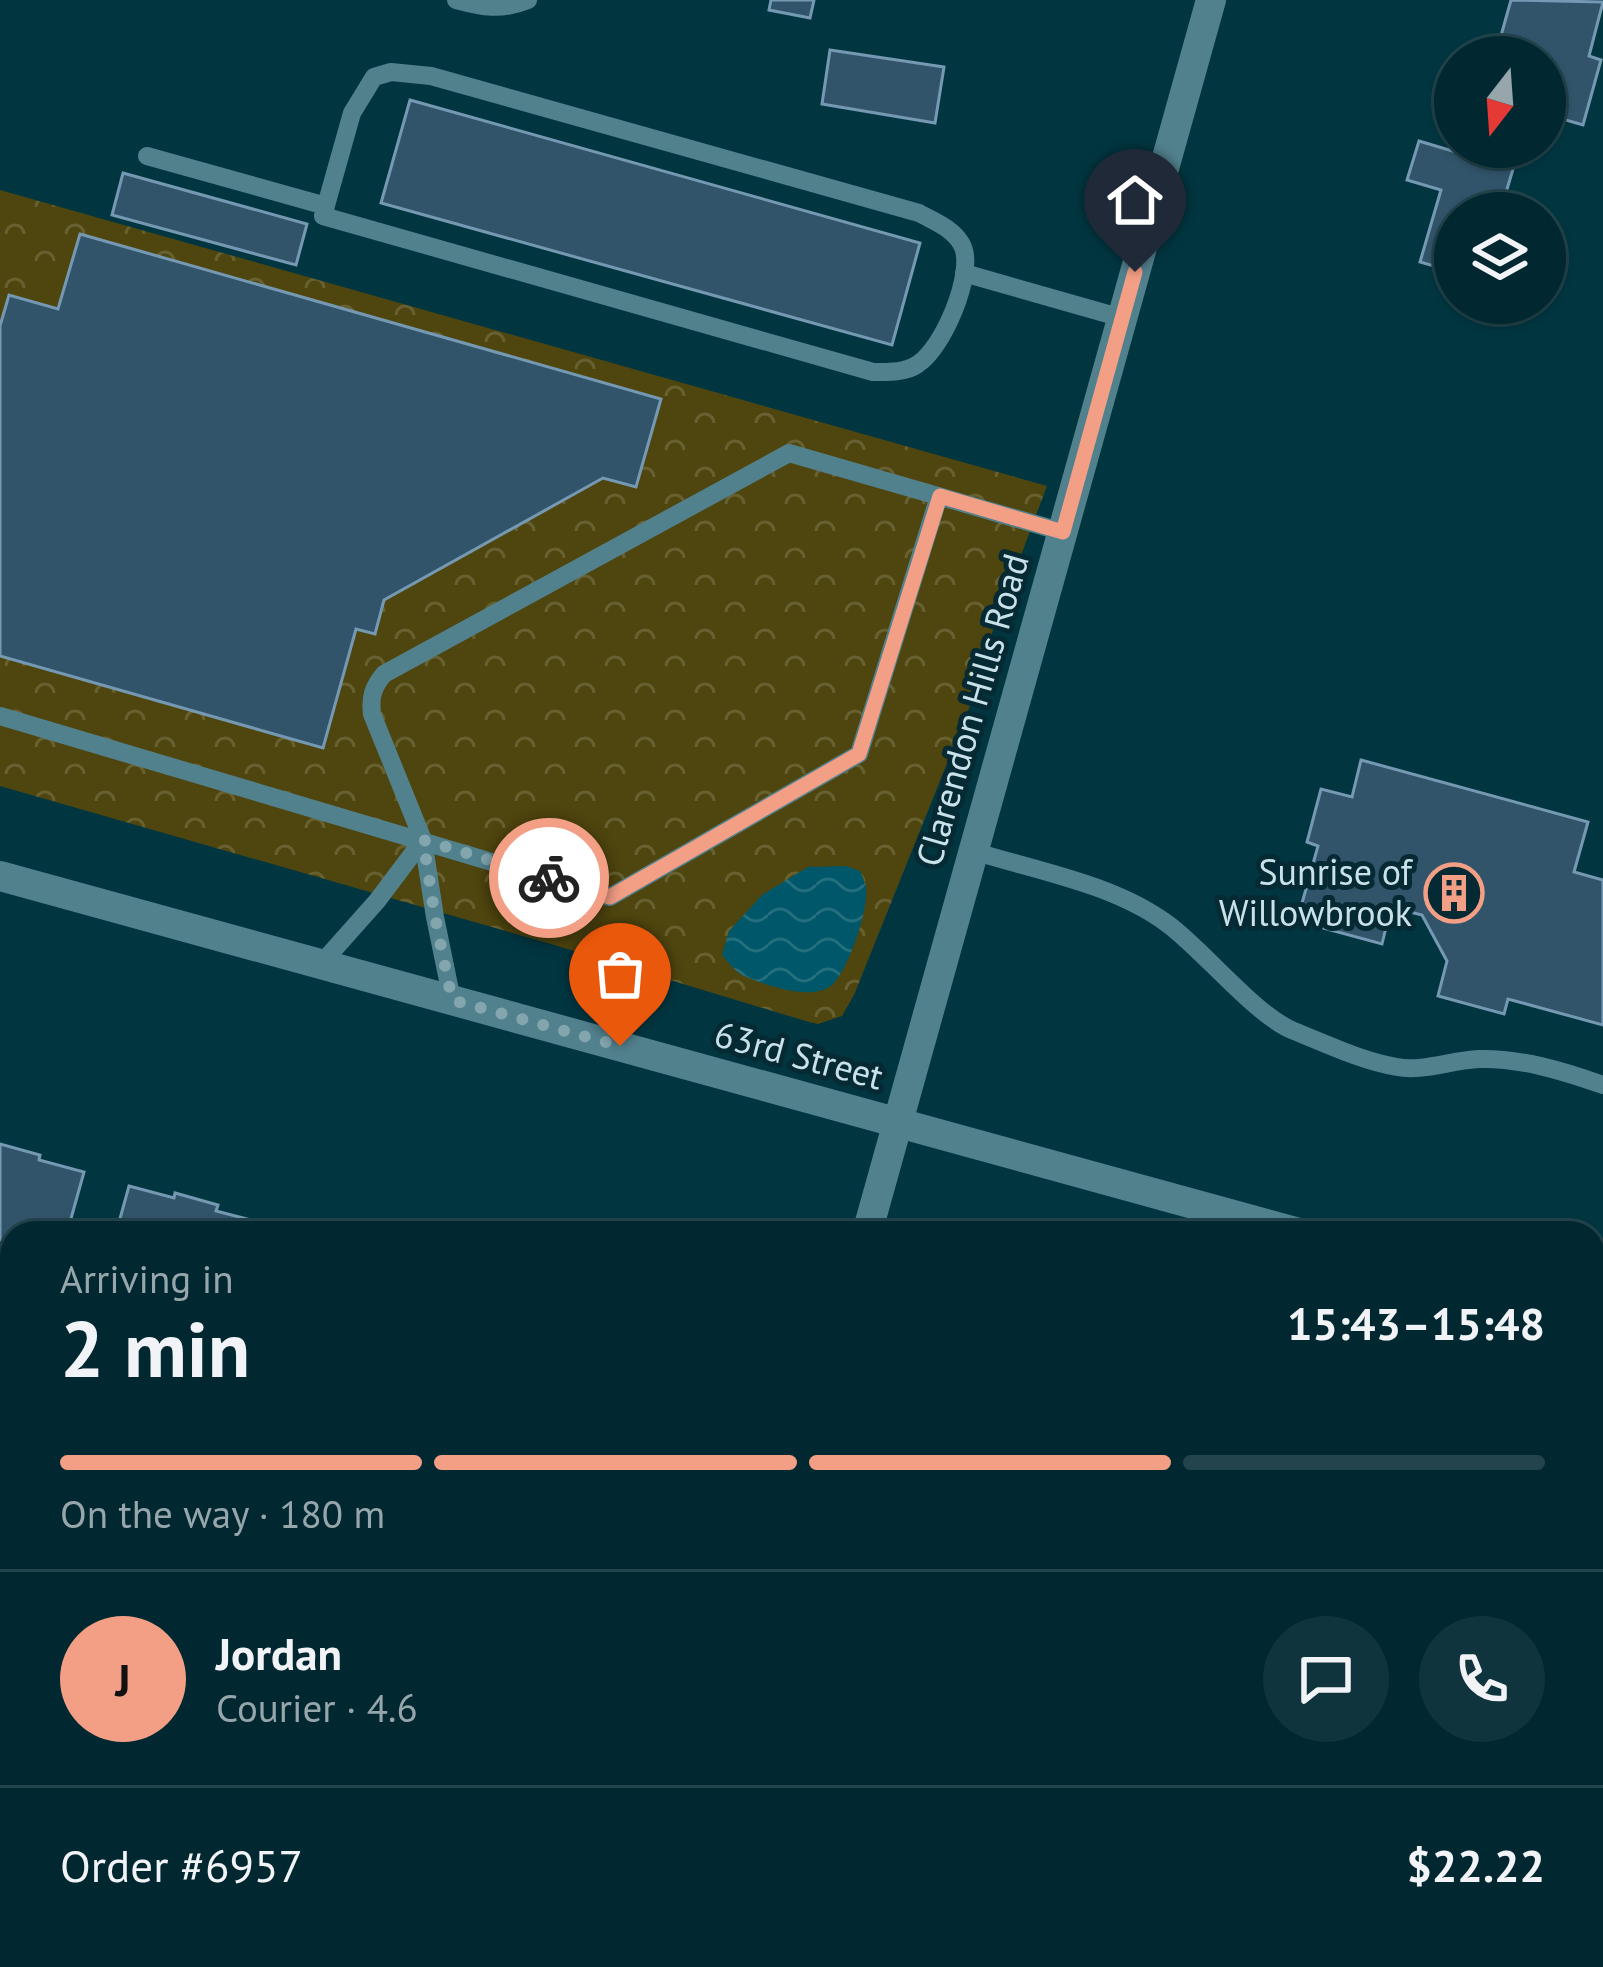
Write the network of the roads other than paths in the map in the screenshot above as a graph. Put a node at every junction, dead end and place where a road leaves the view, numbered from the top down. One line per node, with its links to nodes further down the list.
1 (456, 0): 2 (lane)
2 (528, 0)
3 (1210, 0): 7 (street, Clarendon Hills Road)
4 (147, 156): 5 (lane)
5 (326, 206): 6 (lane); 6 (lane)
6 (964, 273): 7 (lane)
7 (1122, 318): 9 (street, Clarendon Hills Road)
8 (940, 496): 9 (lane); 11 (lane); 11 (lane)
9 (1063, 532): 12 (street, Clarendon Hills Road)
10 (0, 716): 11 (lane)
11 (423, 840): 14 (lane); 15 (lane)
12 (973, 851): 16 (lane); 17 (street, Clarendon Hills Road)
13 (0, 876): 14 (street, 63rd Street)
14 (321, 964): 15 (street, 63rd Street)
15 (452, 1000): 17 (street, 63rd Street)
16 (1603, 1085)
17 (898, 1123): 18 (street, Clarendon Hills Road); 19 (street, 63rd Street)
18 (870, 1221)
19 (1255, 1221)

